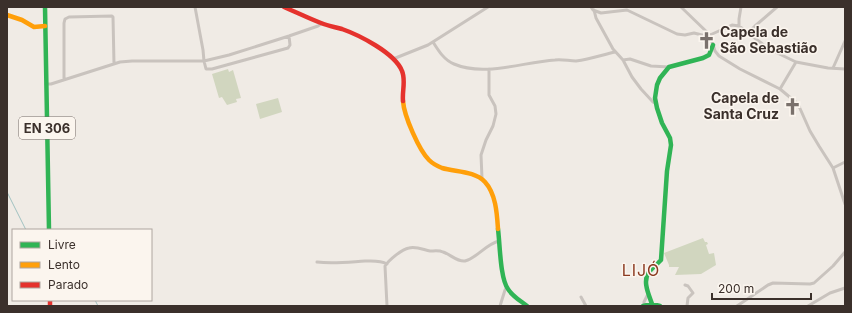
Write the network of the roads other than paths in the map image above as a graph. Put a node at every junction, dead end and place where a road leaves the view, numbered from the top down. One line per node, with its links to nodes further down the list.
1 (46, 7): 13 (main road, EN 306)
2 (195, 7): 26 (street)
3 (284, 7): 12 (main road)
4 (488, 7): 19 (street)
5 (591, 7): 10 (street)
6 (681, 7): 16 (street)
7 (741, 7): 14 (street)
8 (777, 7): 15 (street)
9 (626, 8): 10 (street); 16 (street)
10 (594, 10): 21 (street)
11 (7, 15): 13 (main road)
12 (322, 24): 17 (street); 24 (main road)
13 (45, 26): 34 (main road, EN 306)
14 (739, 26): 15 (street); 16 (street)
15 (748, 34): 27 (street)
16 (710, 35): 20 (street)
17 (289, 36): 26 (street); 26 (street)
18 (845, 40): 30 (street)
19 (433, 42): 24 (street); 31 (street)
20 (713, 45): 22 (main road); 23 (street)
21 (615, 52): 25 (street); 31 (street)
22 (709, 54): 23 (street); 29 (main road)
23 (719, 56): 35 (street)
24 (393, 58): 39 (main road)
25 (623, 60): 29 (street); 36 (street)
26 (204, 61): 28 (street)
27 (796, 62): 30 (street); 35 (street)
28 (114, 64): 33 (street); 33 (street)
29 (669, 67): 36 (main road)
30 (833, 68): 32 (street)
31 (489, 69): 39 (street)
32 (845, 69)
33 (64, 79): 34 (street)
34 (46, 84): 41 (main road, EN 306)
35 (780, 88): 38 (street)
36 (656, 103): 49 (main road)
37 (845, 162): 38 (street)
38 (833, 168): 40 (street)
39 (482, 178): 42 (main road)
40 (845, 204)
41 (49, 229)
42 (500, 241): 45 (street); 47 (main road)
43 (844, 254): 59 (street)
44 (317, 262): 45 (street)
45 (387, 264): 52 (street)
46 (685, 285): 58 (street)
47 (506, 287): 53 (street); 54 (main road)
48 (845, 288): 60 (street)
49 (648, 294): 51 (main road); 56 (street)
50 (581, 297): 55 (street)
51 (652, 304): 56 (main road); 57 (main road)
52 (387, 306)
53 (500, 306)
54 (527, 306)
55 (586, 306)
56 (644, 306)
57 (660, 306)
58 (687, 306)
59 (737, 306)
60 (808, 306)

